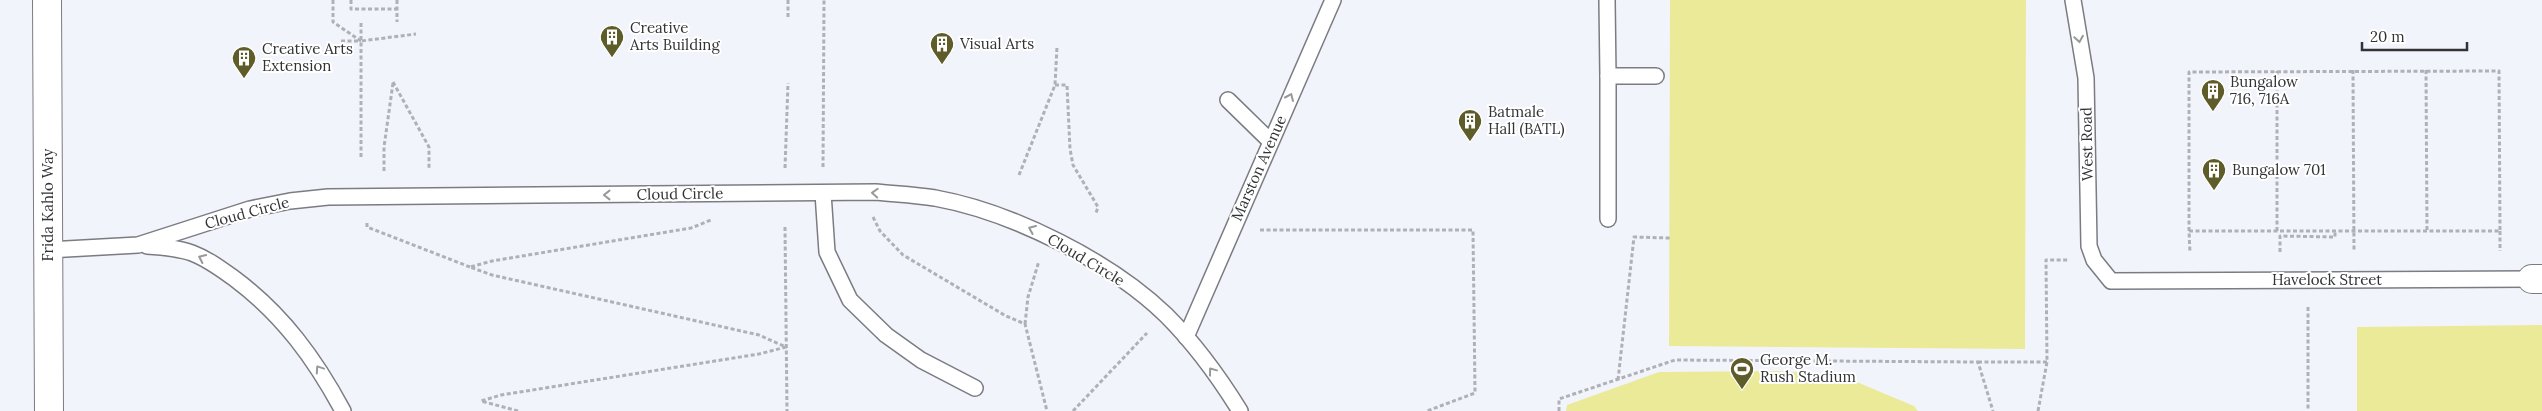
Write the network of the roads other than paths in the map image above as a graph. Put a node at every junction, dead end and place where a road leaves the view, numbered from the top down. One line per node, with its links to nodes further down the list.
1 (47, 0): 12 (street, Frida Kahlo Way)
2 (1333, 0): 8 (lane, Marston Avenue, one-way to 2)
3 (1607, 0): 5 (lane)
4 (2073, 0): 14 (lane, West Road, one-way to 14)
5 (1608, 76): 6 (lane); 10 (lane)
6 (1656, 76)
7 (1228, 100): 8 (lane)
8 (1270, 141): 15 (lane, Marston Avenue)
9 (823, 193): 11 (lane, Cloud Circle, one-way to 11); 15 (lane, Cloud Circle, one-way to 9); 16 (lane)
10 (1608, 219)
11 (138, 246): 12 (lane, Cloud Circle); 18 (lane, one-way to 11)
12 (48, 250): 17 (street, Frida Kahlo Way)
13 (2537, 279): 14 (lane, Havelock Street)
14 (2111, 281)
15 (1186, 337): 19 (lane, Cloud Circle, one-way to 15)
16 (975, 388)
17 (49, 411)
18 (343, 411)
19 (1240, 411)

